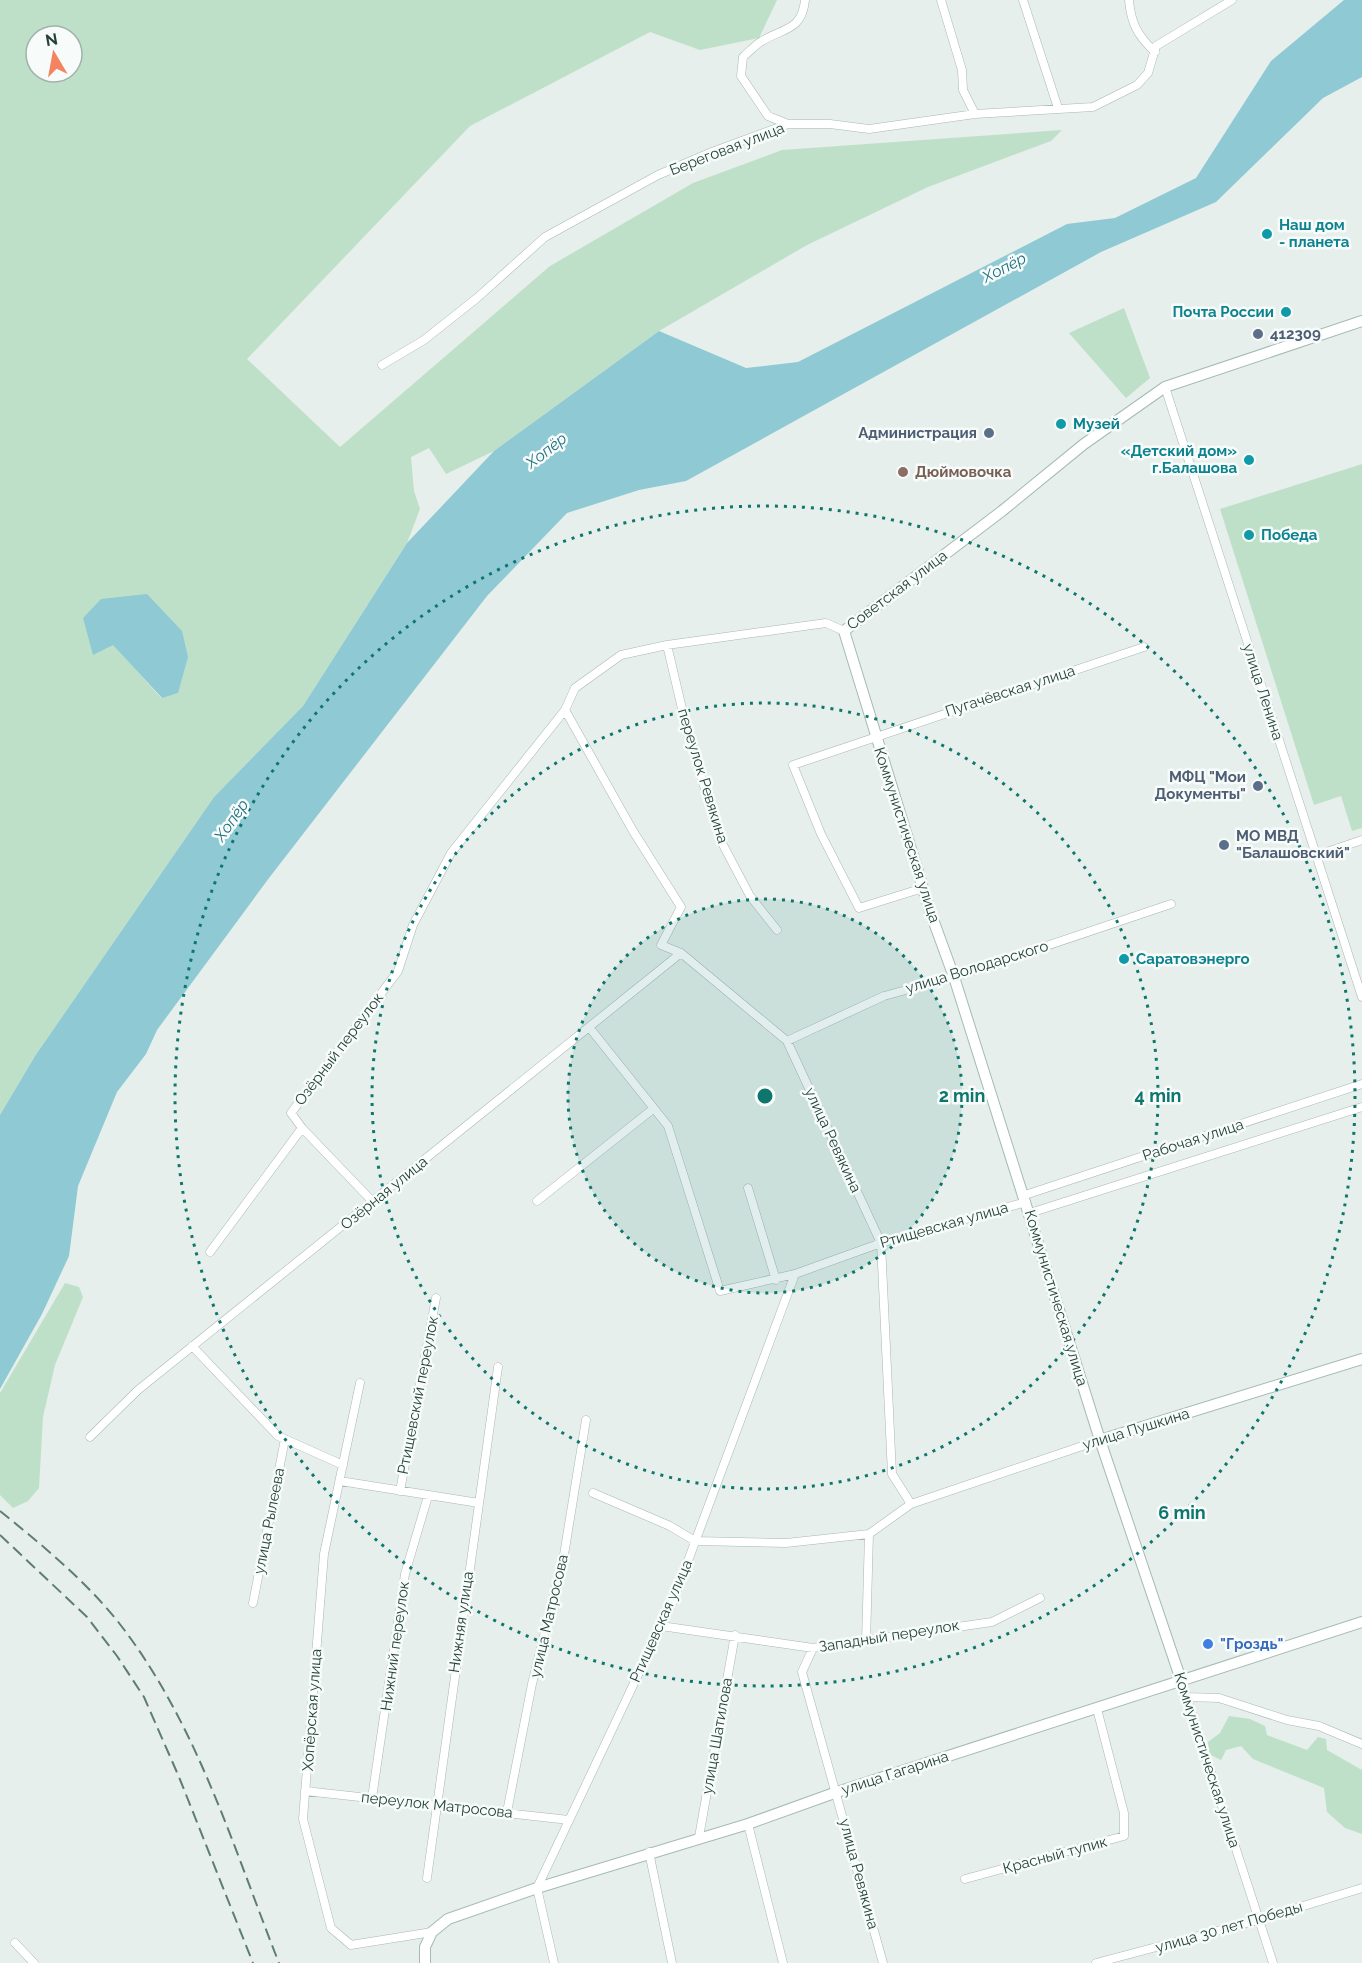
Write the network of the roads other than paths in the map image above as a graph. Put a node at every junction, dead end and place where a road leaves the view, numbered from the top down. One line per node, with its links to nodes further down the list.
1 (805, 0): 9 (street)
2 (941, 0): 8 (street)
3 (1023, 0): 7 (street)
4 (1129, 0): 6 (street)
5 (1233, 0): 6 (street, Береговая улица)
6 (1155, 52): 7 (street, Береговая улица)
7 (1058, 108): 8 (street, Береговая улица)
8 (975, 114): 9 (street, Береговая улица)
9 (788, 124): 11 (street, Береговая улица)
10 (1362, 321): 12 (street, Советская улица)
11 (382, 365)
12 (1165, 387): 13 (street, Советская улица); 19 (street, улица Ленина)
13 (844, 631): 14 (street, Советская улица); 17 (street, Коммунистическая улица)
14 (667, 645): 16 (street, Советская улица); 22 (street, переулок Ревякина)
15 (1144, 647): 17 (street, Пугачёвская улица)
16 (565, 710): 23 (street, улица Ревякина); 24 (street, Советская улица)
17 (875, 735): 20 (street, Коммунистическая улица); 20 (street, Пугачёвская улица)
18 (1362, 840): 19 (street)
19 (1315, 856): 26 (street, улица Ленина)
20 (924, 888): 25 (street, Коммунистическая улица)
21 (1171, 904): 25 (street, улица Володарского)
22 (777, 930)
23 (681, 953): 27 (street, Озёрная улица); 28 (street, улица Ревякина)
24 (398, 971): 32 (street, Озёрный переулок)
25 (954, 977): 28 (street, улица Володарского); 34 (street, Коммунистическая улица)
26 (1362, 997)
27 (589, 1027): 31 (street, Ртищевская улица); 36 (street, Озёрная улица)
28 (787, 1041): 38 (street, улица Ревякина)
29 (1362, 1084): 34 (street, Рабочая улица)
30 (1362, 1107): 37 (street, Рабочая улица)
31 (653, 1109): 35 (street); 41 (street, Ртищевская улица)
32 (302, 1128): 36 (street, Озёрный переулок); 39 (street, Озёрный переулок)
33 (748, 1188): 41 (street)
34 (1025, 1198): 37 (street, Коммунистическая улица); 38 (street, Ртищевская улица)
35 (537, 1201)
36 (373, 1202): 43 (street, Озёрная улица)
37 (1030, 1213): 50 (street, Коммунистическая улица)
38 (881, 1243): 40 (street, Ртищевская улица); 57 (street, улица Ревякина)
39 (210, 1252)
40 (795, 1274): 41 (street, Ртищевская улица); 59 (street, Ртищевская улица)
41 (776, 1280)
42 (436, 1298): 53 (street, Ртищевский переулок)
43 (192, 1346): 48 (street, Озёрная улица); 49 (street)
44 (1362, 1359): 50 (street, улица Пушкина)
45 (498, 1367): 56 (street, Нижняя улица)
46 (360, 1383): 51 (street, Хопёрская улица)
47 (586, 1420): 75 (street, улица Матросова)
48 (90, 1437)
49 (285, 1439): 51 (street); 61 (street, улица Рылеева)
50 (1100, 1440): 57 (street, улица Пушкина); 67 (street, Коммунистическая улица)
51 (343, 1465): 52 (street, Хопёрская улица)
52 (340, 1480): 53 (street); 71 (street, Хопёрская улица)
53 (400, 1491): 55 (street)
54 (593, 1492): 59 (street)
55 (428, 1496): 56 (street); 73 (street, Нижний переулок)
56 (478, 1503): 74 (street, Нижняя улица)
57 (911, 1504): 58 (street)
58 (869, 1534): 59 (street); 65 (street)
59 (695, 1541): 63 (street, Ртищевская улица)
60 (1040, 1598): 65 (street, Западный переулок)
61 (254, 1603)
62 (1362, 1622): 67 (street, улица Гагарина)
63 (661, 1626): 64 (street, Западный переулок); 76 (street, Ртищевская улица)
64 (735, 1635): 66 (street, Западный переулок); 78 (street, улица Шатилова)
65 (866, 1642): 66 (street, Западный переулок)
66 (813, 1648): 72 (street, улица Ревякина)
67 (1181, 1680): 68 (street, Коммунистическая улица); 69 (street, улица Гагарина)
68 (1186, 1697): 70 (street); 84 (street, Коммунистическая улица)
69 (1097, 1709): 72 (street, улица Гагарина); 81 (street, Красный тупик)
70 (1362, 1744)
71 (305, 1791): 73 (street, переулок Матросова); 85 (street, Хопёрская улица)
72 (837, 1792): 77 (street, улица Гагарина); 92 (street, улица Ревякина)
73 (372, 1798): 74 (street, переулок Матросова)
74 (435, 1805): 75 (street, переулок Матросова); 80 (street, Нижняя улица)
75 (507, 1812): 76 (street, переулок Матросова)
76 (569, 1820): 82 (street, Ртищевская улица)
77 (748, 1824): 78 (street, улица Гагарина); 91 (street)
78 (699, 1837): 79 (street, улица Гагарина)
79 (649, 1852): 82 (street, улица Гагарина); 90 (street)
80 (427, 1878)
81 (965, 1879)
82 (537, 1888): 85 (street, улица Гагарина); 89 (street)
83 (1362, 1888): 84 (street, улица 30 лет Победы)
84 (1258, 1920): 93 (street, улица 30 лет Победы); 94 (street, Коммунистическая улица)
85 (432, 1932): 88 (street)
86 (15, 1943): 87 (street)
87 (34, 1963)
88 (425, 1963)
89 (554, 1963)
90 (672, 1963)
91 (783, 1963)
92 (883, 1963)
93 (1096, 1963)
94 (1273, 1963)

